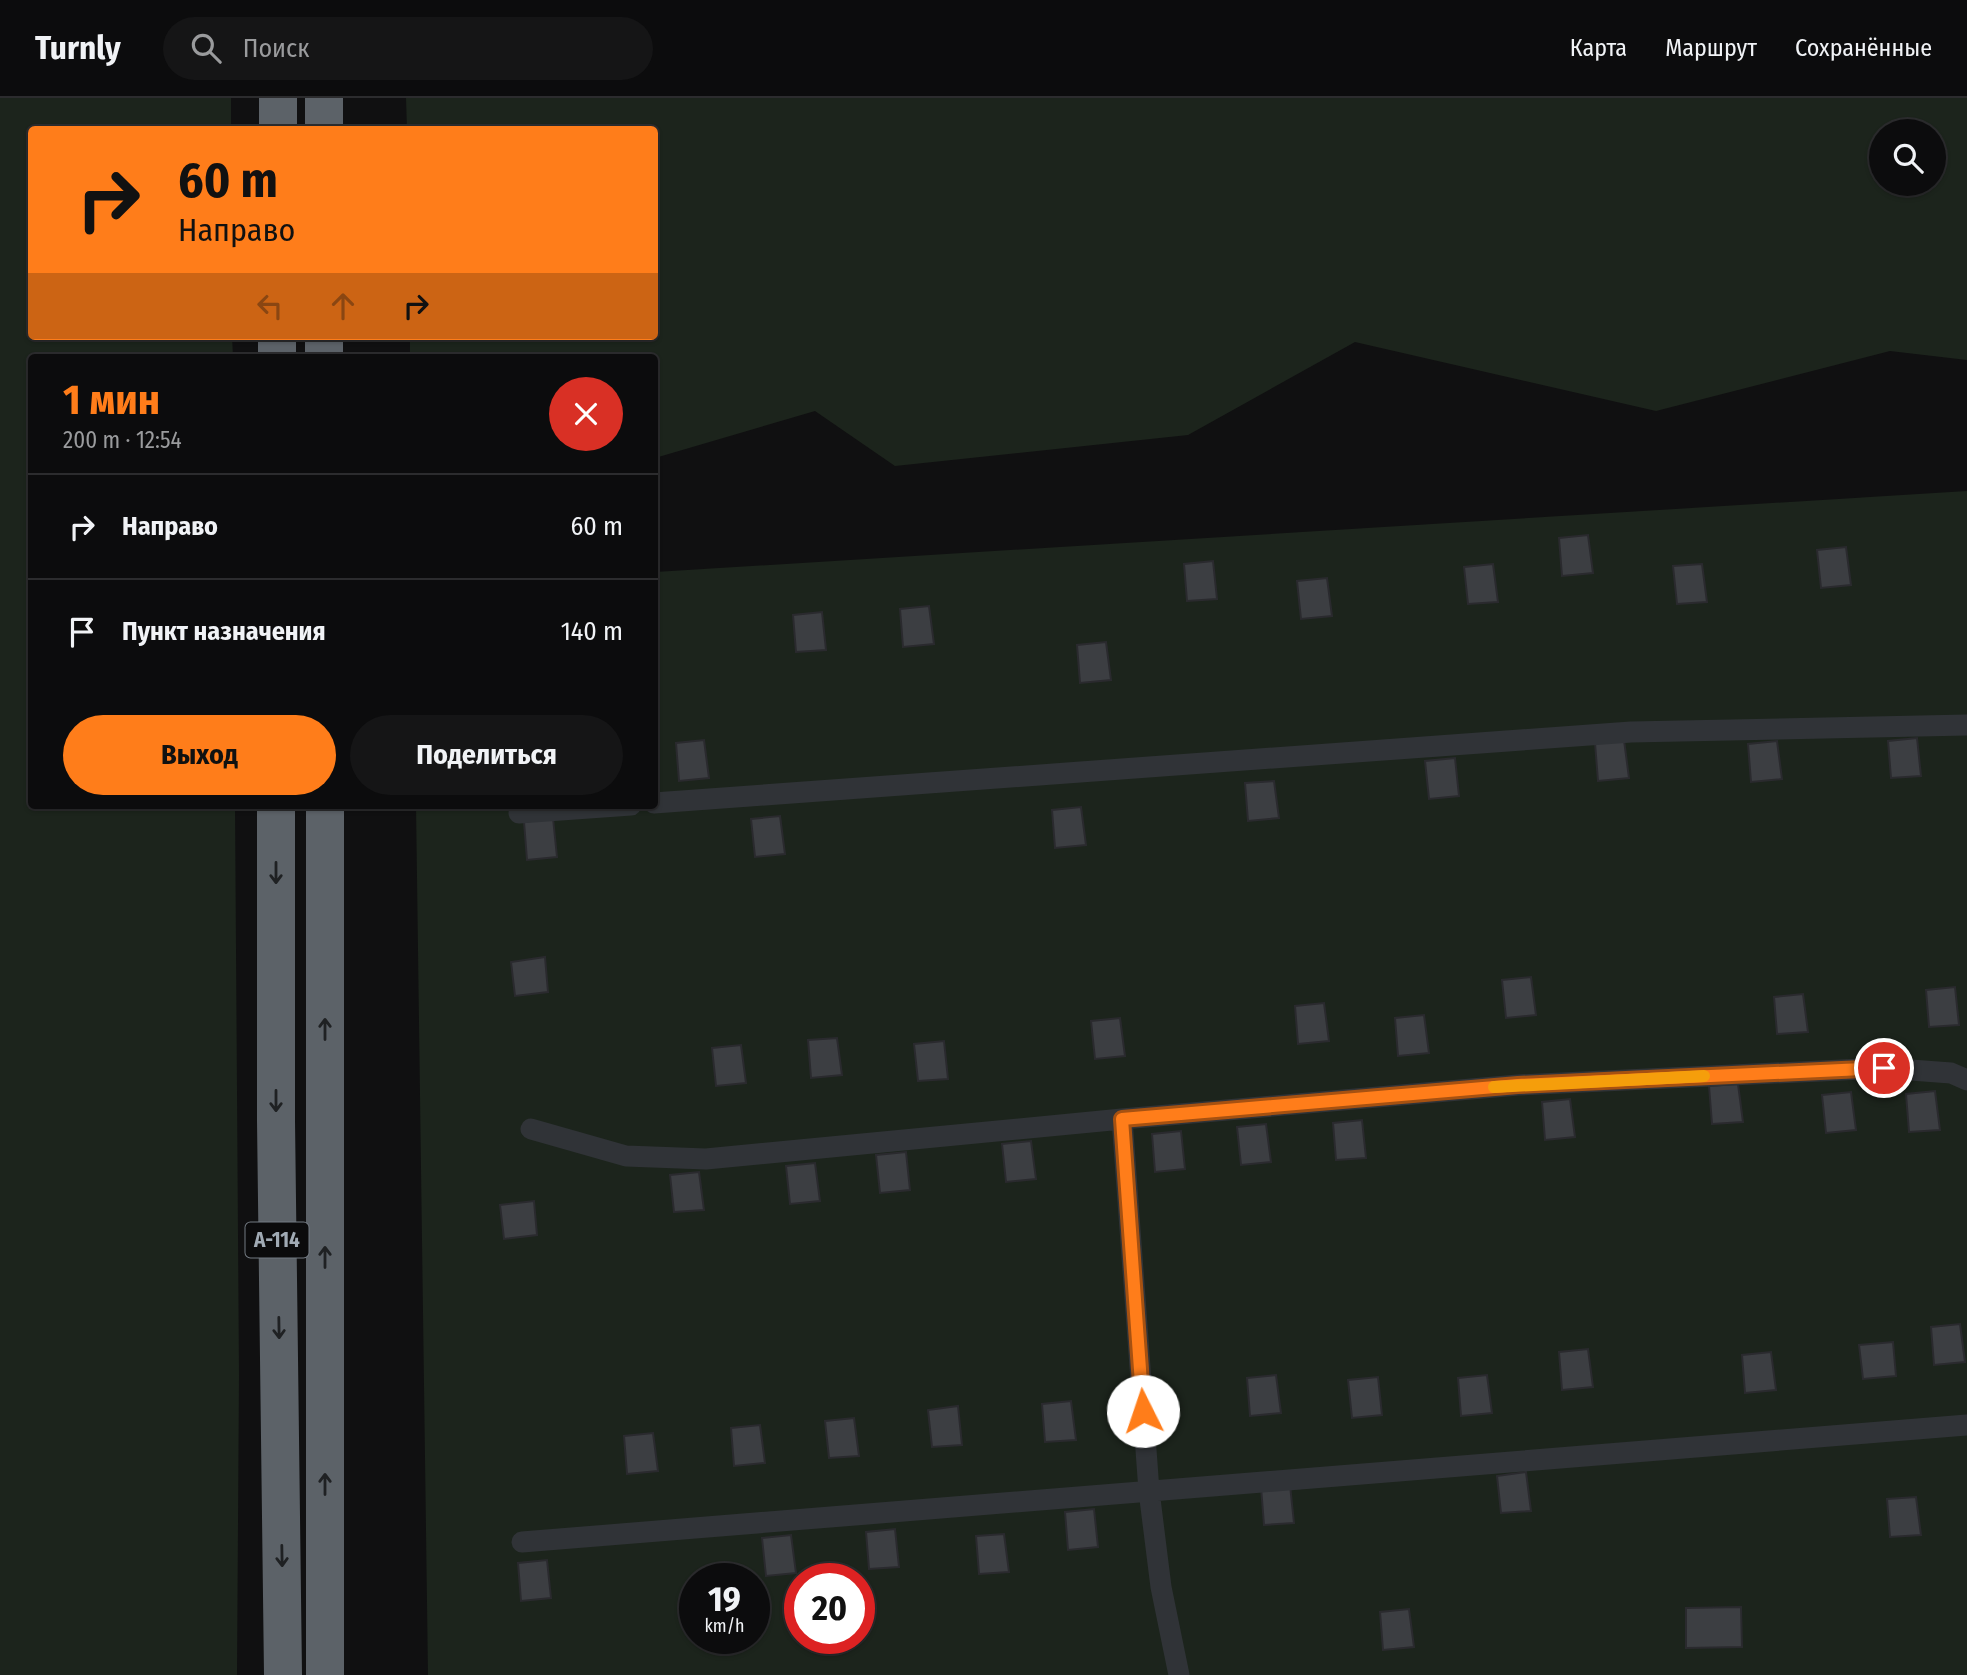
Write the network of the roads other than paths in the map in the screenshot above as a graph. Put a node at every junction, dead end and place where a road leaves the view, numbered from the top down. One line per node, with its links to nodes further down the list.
1 (278, 98): 3 (highway)
2 (324, 98): 4 (highway)
3 (278, 126)
4 (324, 126)
5 (1967, 725): 6 (lane)
6 (658, 803)
7 (276, 809): 17 (highway, А-114, one-way to 17)
8 (325, 809): 18 (highway, А-114, one-way to 8)
9 (575, 809): 10 (lane)
10 (519, 813)
11 (1967, 1080): 12 (lane)
12 (1122, 1119): 13 (lane); 15 (lane)
13 (531, 1129)
14 (1967, 1425): 15 (lane)
15 (1149, 1490): 16 (lane); 19 (lane)
16 (522, 1542)
17 (283, 1675)
18 (325, 1675)
19 (1179, 1675)

